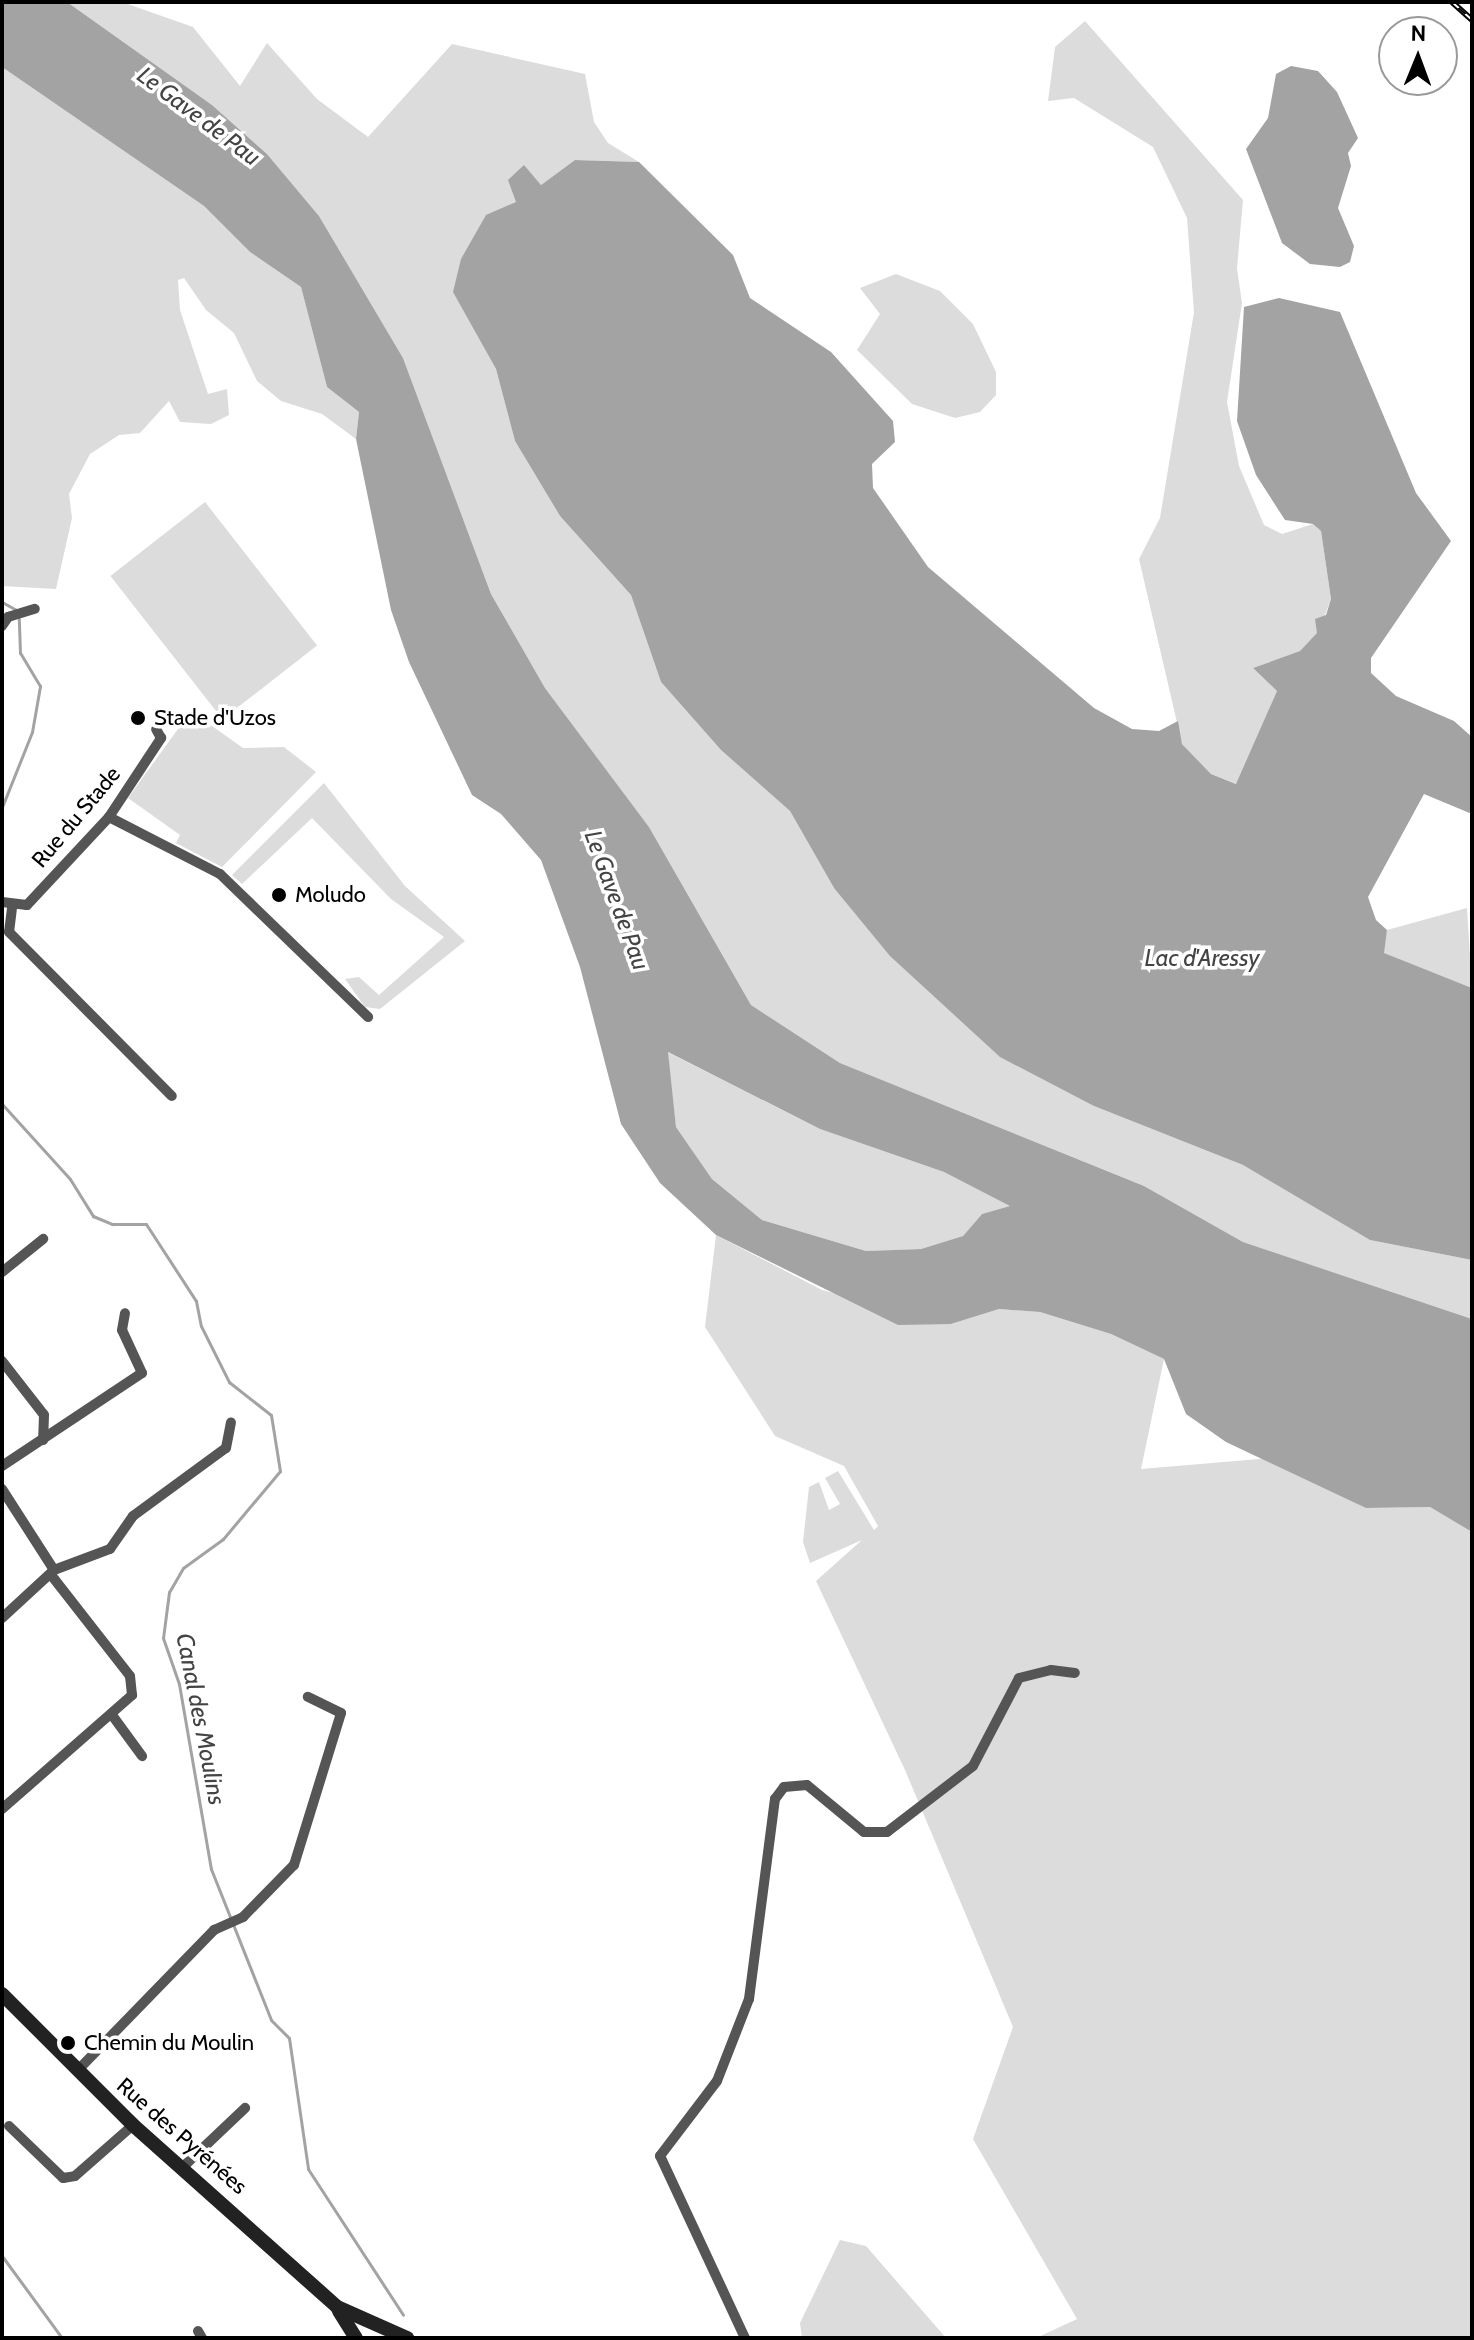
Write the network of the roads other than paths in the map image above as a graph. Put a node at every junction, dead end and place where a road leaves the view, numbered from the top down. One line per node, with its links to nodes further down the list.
1 (30, 612): 2 (street)
2 (5, 622)
3 (156, 729): 4 (street, Rue du Stade)
4 (109, 817): 5 (street, Rue du Stade); 6 (street)
5 (7, 905): 7 (street)
6 (368, 1017)
7 (172, 1096)
8 (43, 1239): 9 (street)
9 (2, 1272)
10 (125, 1313): 13 (street)
11 (2, 1361): 12 (street)
12 (44, 1415): 13 (street); 15 (street)
13 (71, 1422): 15 (street)
14 (231, 1422): 18 (street)
15 (43, 1440): 16 (street)
16 (2, 1466)
17 (2, 1489): 18 (street)
18 (53, 1573): 19 (street); 22 (street)
19 (2, 1618)
20 (1075, 1673): 35 (street)
21 (308, 1697): 26 (street)
22 (112, 1715): 23 (street); 24 (street)
23 (142, 1756)
24 (2, 1809)
25 (2, 1994): 26 (main road, Rue des Pyrénées)
26 (77, 2071): 28 (main road, Rue des Pyrénées)
27 (245, 2108): 30 (street)
28 (133, 2125): 29 (street); 30 (main road, Rue des Pyrénées)
29 (9, 2126)
30 (185, 2165): 31 (main road, Rue des Pyrénées)
31 (337, 2307): 32 (main road, Rue des Pyrénées); 33 (main road, Rue des Pyrénées)
32 (373, 2334): 34 (main road, Rue des Pyrénées)
33 (356, 2338)
34 (407, 2338)
35 (745, 2338)

